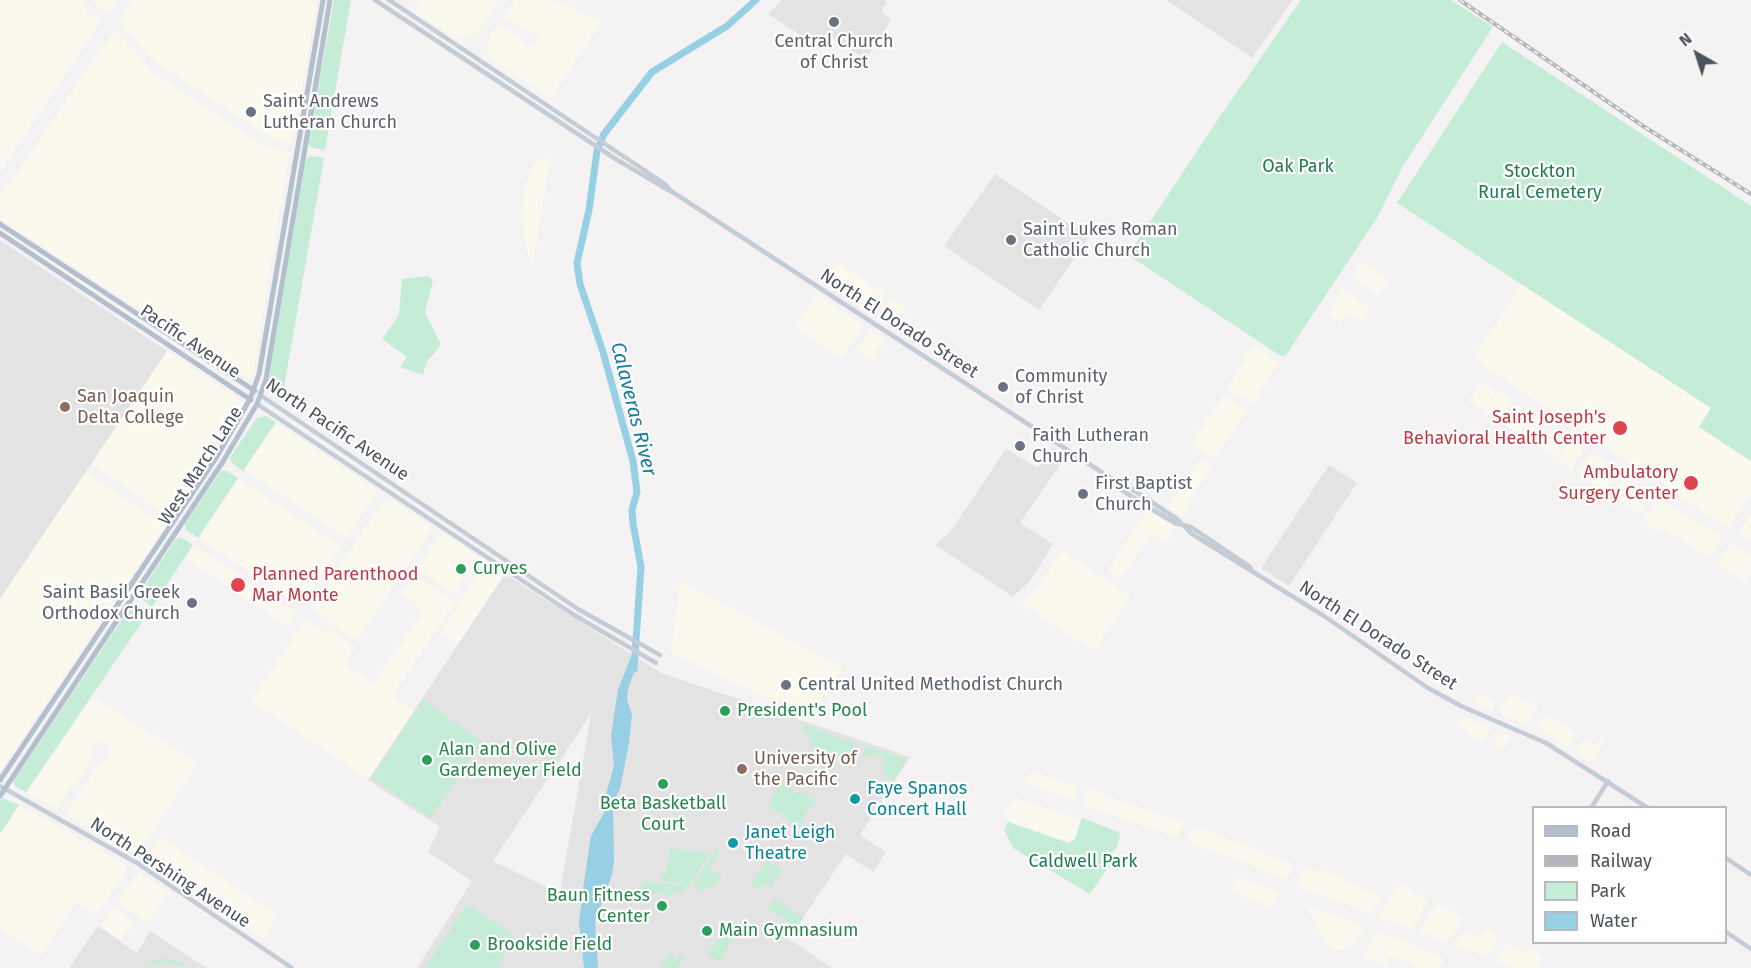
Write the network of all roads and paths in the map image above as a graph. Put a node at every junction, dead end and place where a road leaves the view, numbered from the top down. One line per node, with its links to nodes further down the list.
1 (323, 0): 10 (main road, West March Lane)
2 (330, 0): 11 (main road, West March Lane)
3 (375, 0): 5 (main road, North El Dorado Street)
4 (388, 0): 5 (main road, North El Dorado Street)
5 (540, 106): 23 (main road, North El Dorado Street)
6 (0, 224): 9 (main road, North Pacific Avenue)
7 (0, 233): 8 (main road, Pacific Avenue)
8 (68, 279): 9 (main road); 12 (main road, Pacific Avenue)
9 (104, 292): 10 (main road, North Pacific Avenue)
10 (253, 390): 11 (main road, North Pacific Avenue); 12 (main road, West March Lane)
11 (260, 395): 13 (main road, West March Lane); 15 (main road, North Pacific Avenue)
12 (250, 399): 13 (main road, Pacific Avenue); 22 (main road, West March Lane)
13 (257, 404): 14 (main road, Pacific Avenue); 24 (main road, West March Lane)
14 (386, 491): 15 (main road); 16 (main road, Pacific Avenue)
15 (405, 494): 17 (main road, North Pacific Avenue)
16 (485, 556): 17 (main road); 18 (main road, Pacific Avenue)
17 (507, 562): 19 (main road, North Pacific Avenue)
18 (574, 615): 19 (main road); 21 (main road)
19 (600, 622): 20 (main road, North Pacific Avenue)
20 (660, 655)
21 (656, 663)
22 (0, 780)
23 (1608, 781): 26 (main road); 27 (main road, North El Dorado Street)
24 (2, 787): 25 (main road, West March Lane); 32 (main road, North Pershing Avenue)
25 (0, 796)
26 (1592, 806)
27 (1646, 806)
28 (1727, 859): 29 (main road)
29 (1751, 875)
30 (1727, 933): 31 (main road)
31 (1751, 949)
32 (292, 968)

